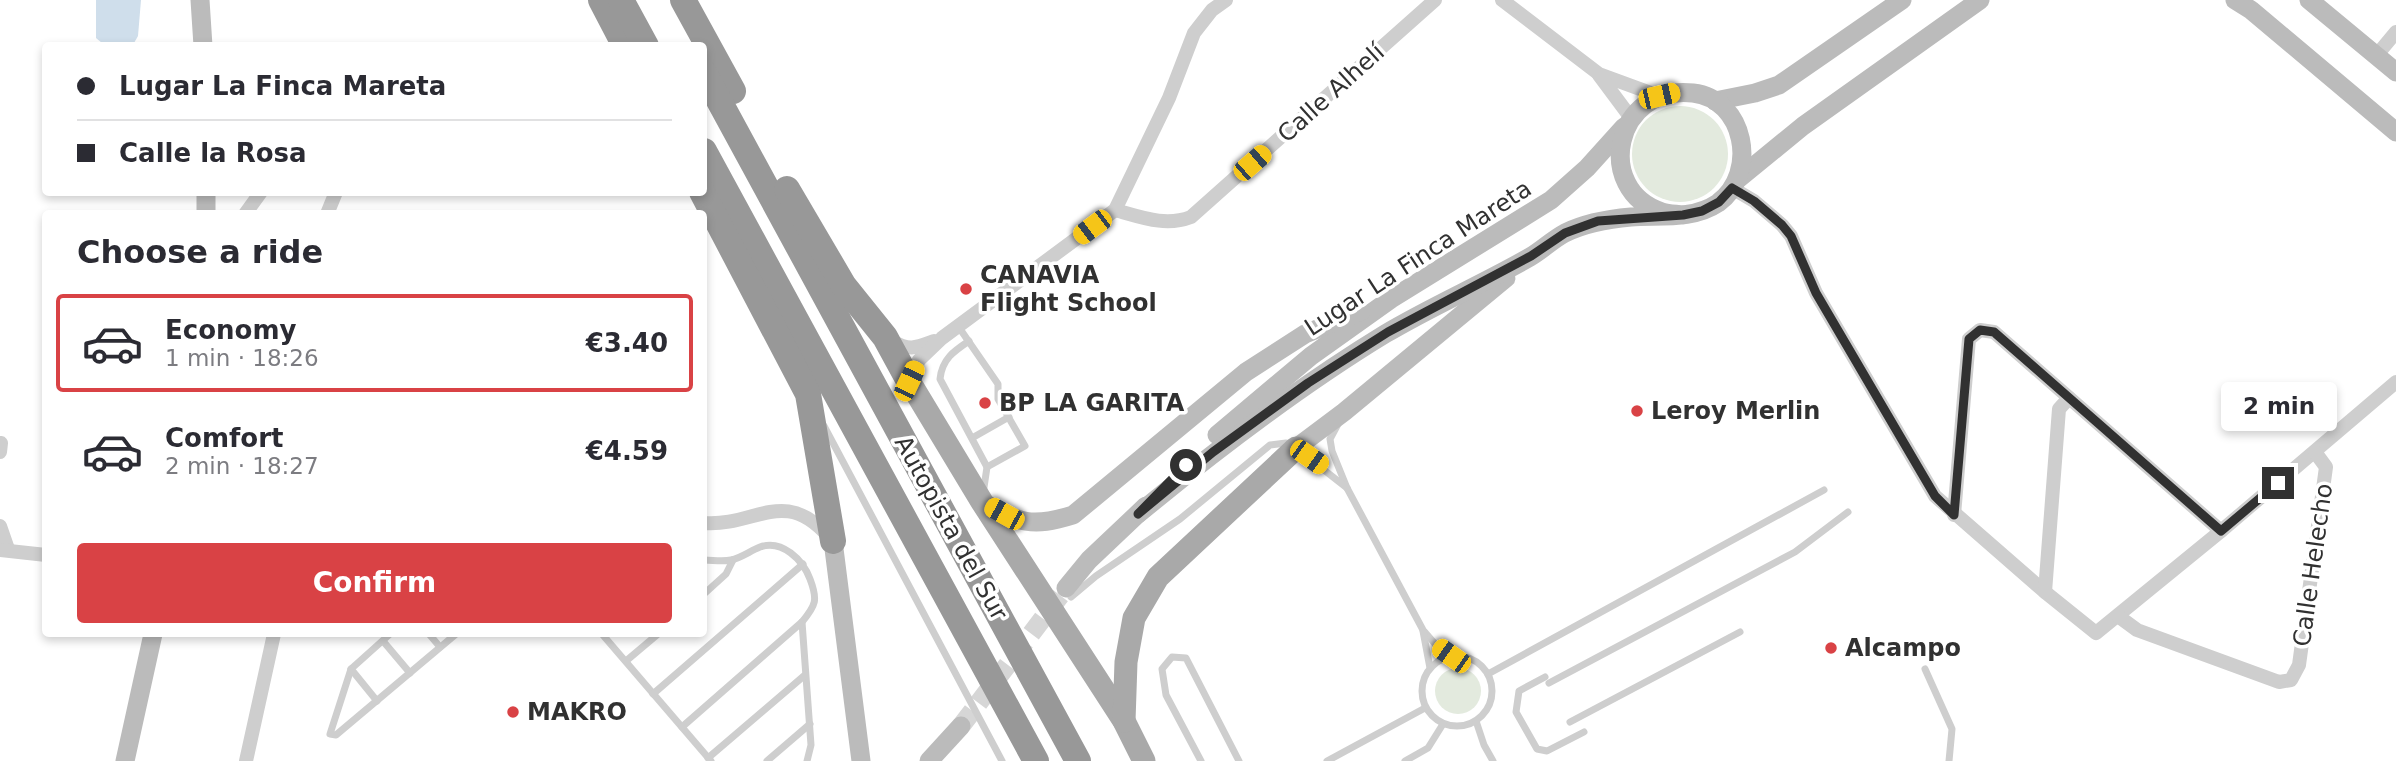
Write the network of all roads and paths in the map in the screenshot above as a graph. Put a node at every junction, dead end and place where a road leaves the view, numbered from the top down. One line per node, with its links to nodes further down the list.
1 (200, 0): 14 (street)
2 (601, 0): 15 (highway)
3 (621, 0): 16 (highway)
4 (663, 0): 17 (highway)
5 (683, 0): 18 (highway)
6 (1226, 0): 31 (street)
7 (1435, 0): 31 (street, Calle Alhelí)
8 (1502, 0): 22 (street)
9 (1902, 0): 25 (street)
10 (1980, 0): 29 (street, Lugar La Finca Mareta)
11 (2235, 0): 27 (street)
12 (2309, 0): 20 (street)
13 (2396, 32): 20 (street)
14 (203, 42)
15 (623, 42)
16 (644, 42)
17 (686, 42)
18 (706, 42)
19 (707, 44): 36 (highway)
20 (2376, 56): 21 (street)
21 (2396, 72)
22 (1599, 74): 24 (street); 26 (street)
23 (707, 80): 108 (highway, Autopista del Sur)
24 (1659, 96): 25 (street); 26 (street, Lugar La Finca Mareta)
25 (1715, 101): 29 (street)
26 (1629, 121): 32 (street); 34 (street, Lugar La Finca Mareta)
27 (2396, 132)
28 (707, 157): 107 (highway, Autopista del Sur)
29 (1735, 184): 32 (street, Lugar La Finca Mareta); 54 (street)
30 (704, 196): 41 (highway)
31 (1115, 210): 35 (street)
32 (1683, 215): 33 (street, Lugar La Finca Mareta)
33 (1531, 256): 43 (street); 53 (street, Lugar La Finca Mareta)
34 (1391, 299): 51 (street); 53 (street, Lugar La Finca Mareta)
35 (958, 326): 37 (street); 38 (lane)
36 (885, 337): 37 (street); 39 (highway)
37 (942, 338): 39 (street)
38 (969, 341): 44 (lane); 45 (lane)
39 (909, 381): 51 (main road)
40 (2396, 382): 47 (street)
41 (808, 394): 58 (highway); 106 (lane)
42 (2069, 397): 54 (street); 57 (street); 66 (street)
43 (1344, 412): 46 (street); 49 (lane)
44 (1009, 417): 45 (lane); 48 (lane)
45 (972, 438): 48 (lane)
46 (1296, 448): 49 (lane); 65 (lane); 91 (main road)
47 (2315, 452): 57 (street); 67 (street, Calle Helecho)
48 (987, 467): 51 (lane)
49 (1347, 488): 69 (lane)
50 (1824, 490): 86 (lane)
51 (982, 502): 91 (main road)
52 (1848, 512): 97 (lane)
53 (1138, 514): 65 (street, Lugar La Finca Mareta)
54 (1954, 515): 66 (street)
55 (707, 523): 58 (street)
56 (0, 526): 59 (street)
57 (2221, 531): 67 (street)
58 (833, 541): 103 (street)
59 (4, 549): 60 (street)
60 (42, 554)
61 (707, 560): 62 (lane)
62 (733, 560): 63 (lane); 64 (lane)
63 (803, 564): 68 (lane); 88 (lane)
64 (707, 591)
65 (1068, 592)
66 (2045, 592): 67 (street)
67 (2118, 616)
68 (802, 622): 87 (lane); 96 (lane)
69 (1423, 630): 80 (lane); 82 (lane)
70 (1740, 632): 93 (lane)
71 (152, 637): 99 (street)
72 (273, 637): 100 (street)
73 (387, 637): 78 (lane)
74 (432, 637): 79 (lane)
75 (452, 637): 79 (lane)
76 (605, 637): 81 (lane)
77 (654, 637): 81 (lane)
78 (383, 641): 83 (lane); 85 (lane)
79 (440, 647): 85 (lane)
80 (1451, 656): 82 (lane); 86 (lane)
81 (626, 661): 88 (lane)
82 (1430, 668): 90 (lane)
83 (351, 669): 89 (lane); 89 (lane)
84 (1924, 669): 115 (lane)
85 (410, 673): 89 (lane)
86 (1488, 674): 92 (lane)
87 (805, 675): 94 (lane); 98 (lane)
88 (653, 694): 96 (lane)
89 (377, 701)
90 (1425, 708): 95 (lane); 112 (lane)
91 (1124, 721): 109 (main road)
92 (1476, 721): 95 (lane); 114 (lane)
93 (1570, 722)
94 (810, 724): 101 (lane); 102 (lane)
95 (1443, 724): 113 (lane)
96 (682, 727): 98 (lane)
97 (1584, 732)
98 (710, 759)
99 (125, 761)
100 (246, 761)
101 (767, 761)
102 (807, 761)
103 (861, 761)
104 (929, 761): 105 (street)
105 (942, 761)
106 (1002, 761)
107 (1036, 761)
108 (1078, 761)
109 (1144, 761)
110 (1201, 761): 111 (lane)
111 (1239, 761)
112 (1327, 761)
113 (1405, 761)
114 (1493, 761)
115 (1949, 761)

